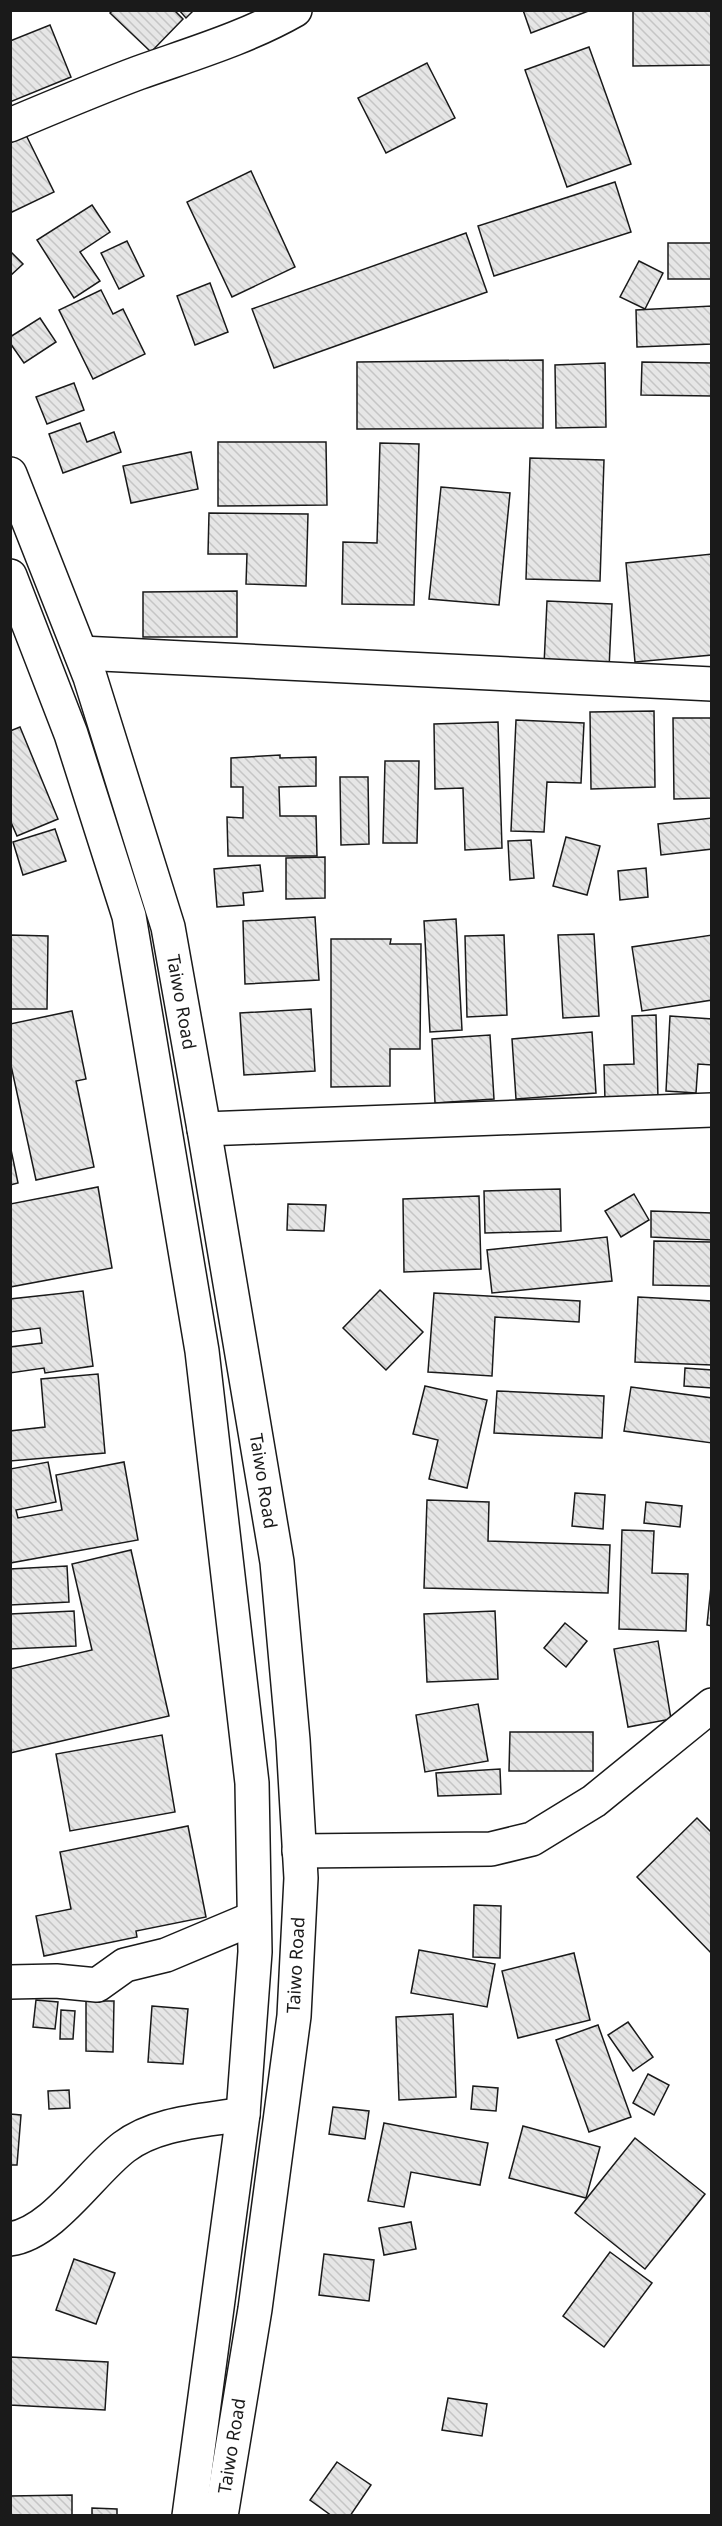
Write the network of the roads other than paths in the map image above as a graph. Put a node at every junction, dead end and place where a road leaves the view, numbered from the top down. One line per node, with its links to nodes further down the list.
1 (295, 10): 2 (main road)
2 (10, 125)
3 (10, 474): 5 (main road, Taiwo Road)
4 (10, 576): 11 (main road, Taiwo Road)
5 (81, 653): 6 (main road); 8 (main road, Taiwo Road)
6 (711, 684)
7 (711, 1110): 8 (main road)
8 (204, 1129): 10 (main road, Taiwo Road)
9 (711, 1705): 10 (main road)
10 (299, 1851): 16 (main road, Taiwo Road)
11 (254, 1918): 12 (main road); 13 (main road, Taiwo Road)
12 (10, 1982)
13 (243, 2114): 14 (main road); 15 (main road, Taiwo Road)
14 (10, 2239)
15 (189, 2516)
16 (221, 2516)

